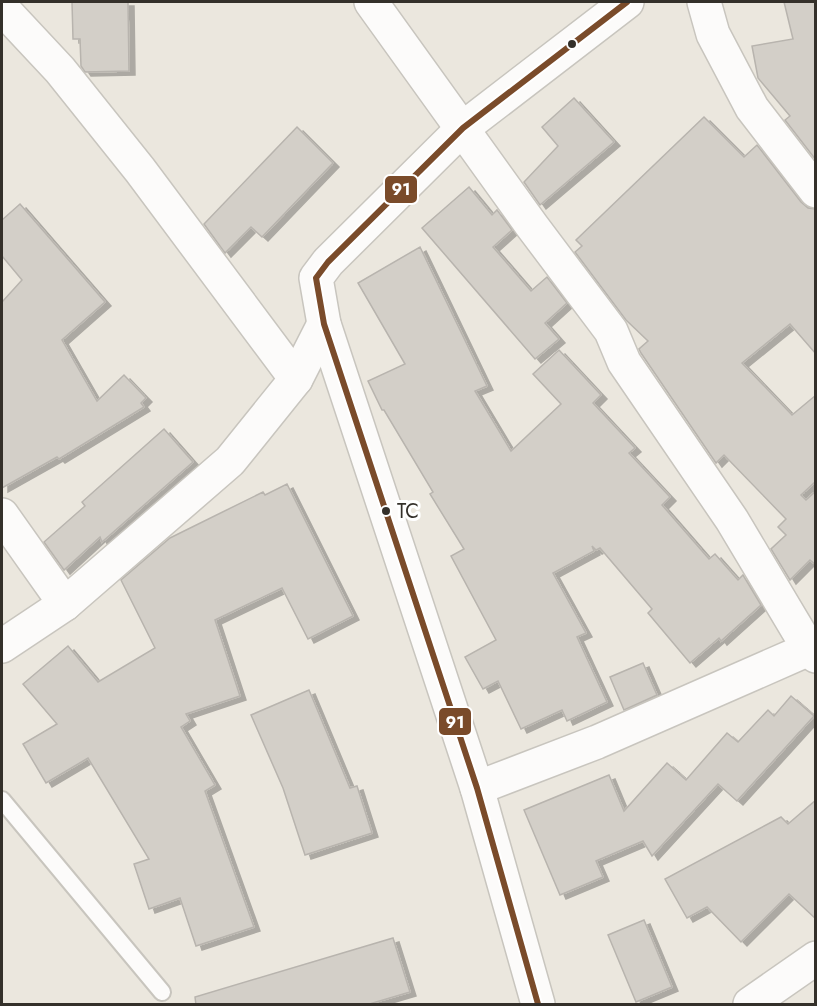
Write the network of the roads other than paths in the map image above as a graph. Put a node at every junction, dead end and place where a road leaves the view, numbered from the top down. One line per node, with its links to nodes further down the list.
1 (371, 2): 5 (street)
2 (627, 2): 5 (street)
3 (704, 2): 6 (street)
4 (2, 8): 8 (street)
5 (463, 128): 7 (street); 12 (street)
6 (816, 191)
7 (324, 324): 8 (street); 13 (street)
8 (296, 379): 10 (street)
9 (2, 515): 10 (street)
10 (65, 604): 11 (street)
11 (2, 646)
12 (812, 653): 13 (street)
13 (477, 788): 17 (street)
14 (2, 800): 16 (lane)
15 (816, 958): 18 (street)
16 (162, 992)
17 (538, 1005)
18 (750, 1005)

